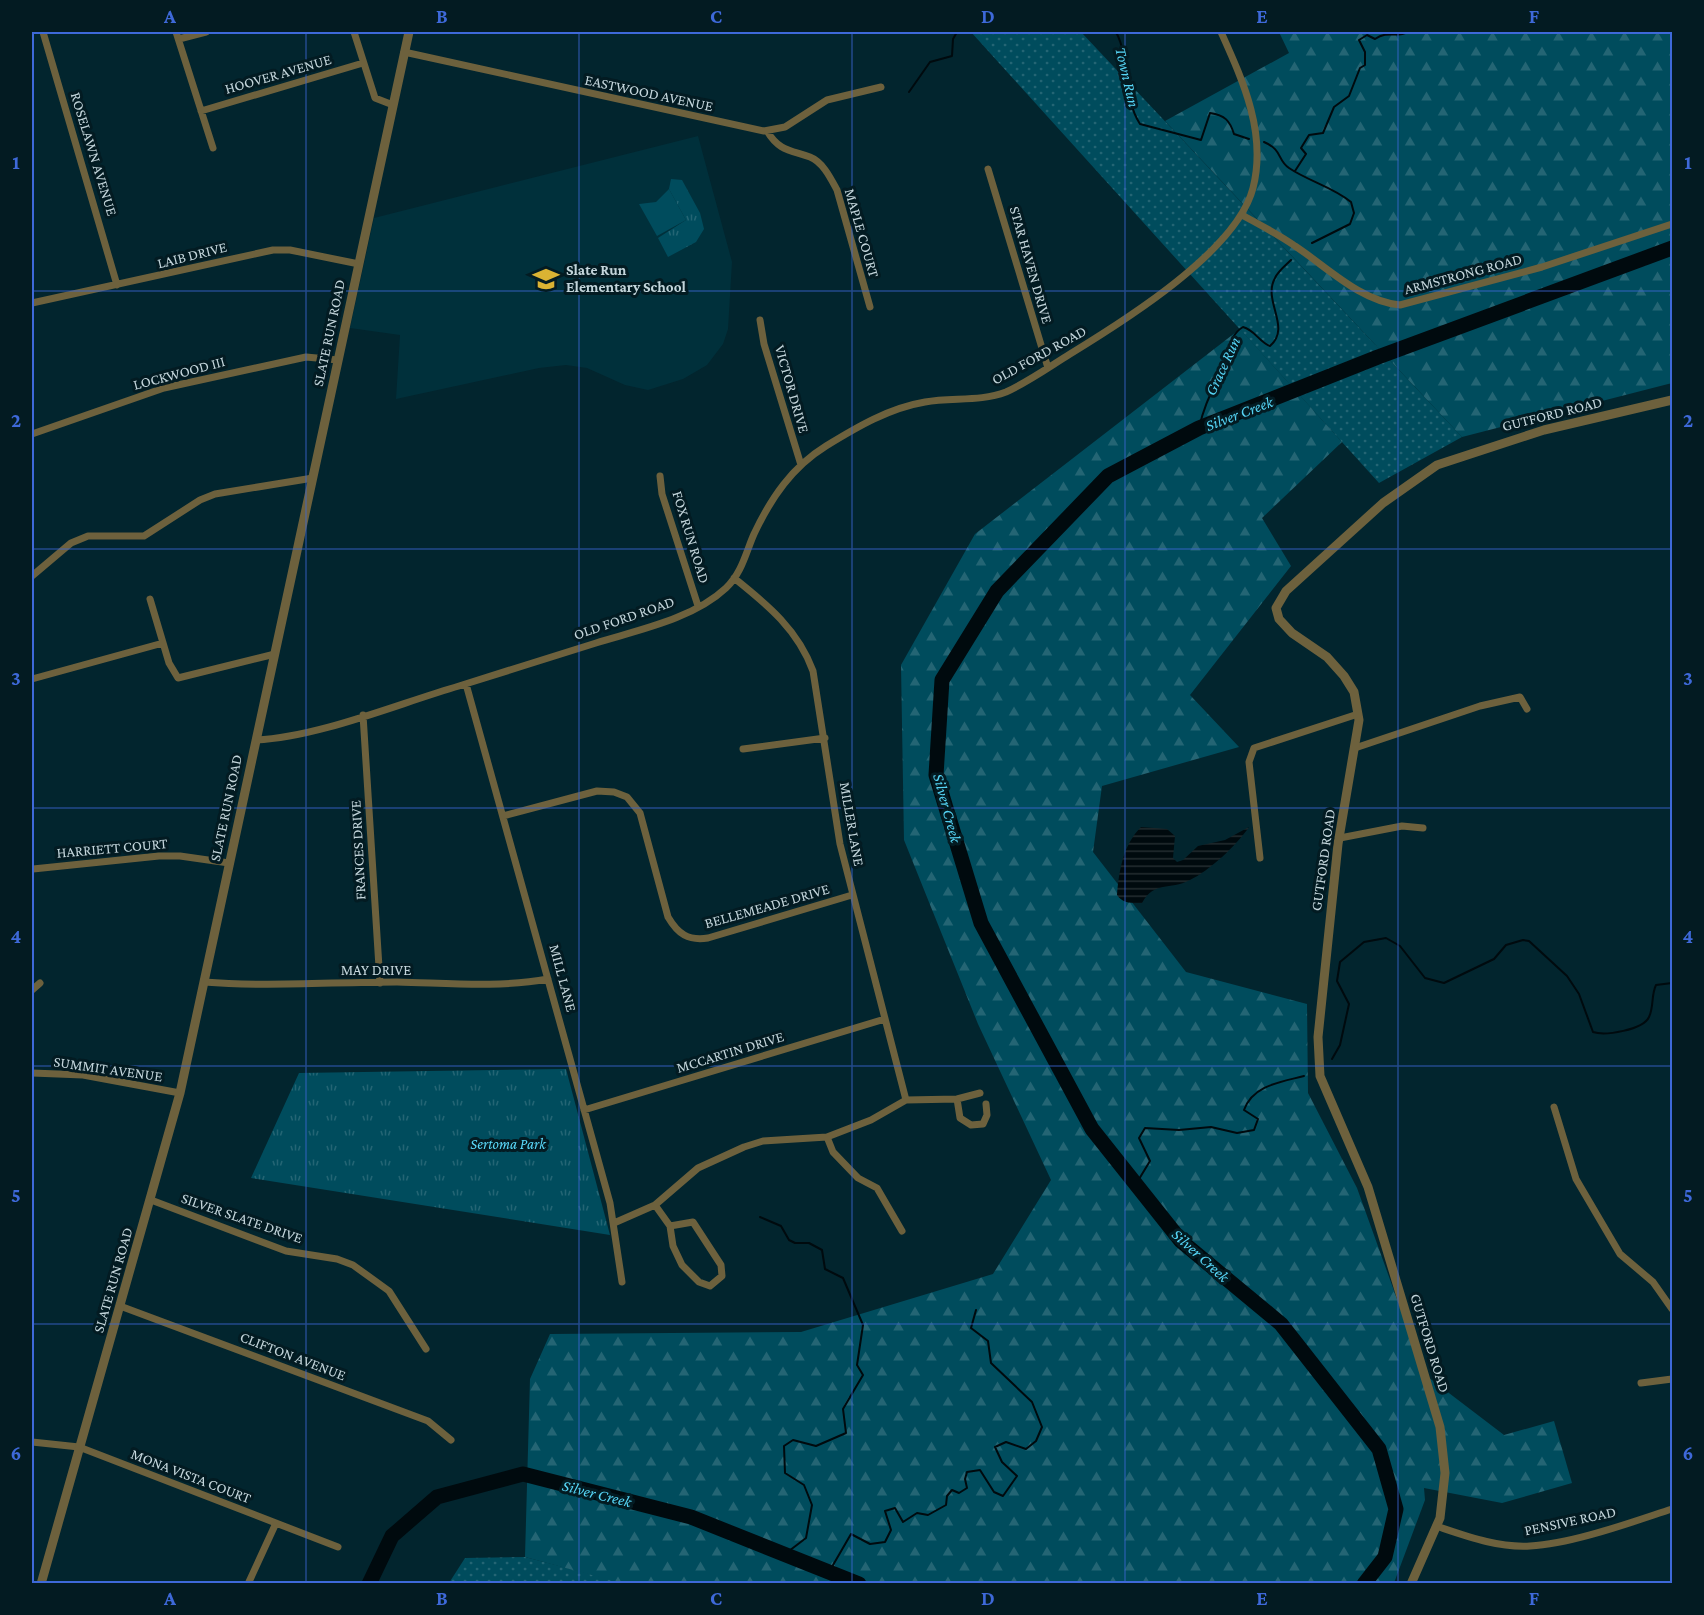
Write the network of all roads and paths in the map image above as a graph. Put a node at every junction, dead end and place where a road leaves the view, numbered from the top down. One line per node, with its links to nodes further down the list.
1 (43, 32): 18 (street, ROSELAWN AVENUE)
2 (206, 32): 6 (street)
3 (354, 32): 8 (street)
4 (409, 32): 7 (street, SLATE RUN ROAD)
5 (1221, 32): 15 (street, OLD FORD ROAD)
6 (178, 35): 11 (street)
7 (405, 52): 10 (street, SLATE RUN ROAD); 12 (street, EASTWOOD AVENUE)
8 (363, 63): 10 (street); 11 (street, HOOVER AVENUE)
9 (881, 87): 12 (street)
10 (393, 105): 17 (street, SLATE RUN ROAD)
11 (201, 111): 13 (street)
12 (767, 131): 20 (street, MAPLE COURT)
13 (213, 148)
14 (988, 169): 23 (street, STAR HAVEN DRIVE)
15 (1242, 215): 16 (street, ARMSTRONG ROAD); 23 (street, OLD FORD ROAD)
16 (1672, 224)
17 (359, 264): 18 (street, LAIB DRIVE); 22 (street, SLATE RUN ROAD)
18 (117, 285): 19 (street, LAIB DRIVE)
19 (32, 303)
20 (870, 307)
21 (760, 320): 26 (street, VICTOR DRIVE)
22 (338, 360): 25 (street, LOCKWOOD III); 28 (street, SLATE RUN ROAD)
23 (1048, 368): 26 (street, OLD FORD ROAD)
24 (1672, 400): 38 (street, GUTFORD ROAD)
25 (32, 434)
26 (801, 465): 30 (street, OLD FORD ROAD)
27 (660, 476): 32 (street, FOX RUN ROAD)
28 (313, 478): 29 (street); 34 (street, SLATE RUN ROAD)
29 (32, 576)
30 (734, 578): 32 (street, OLD FORD ROAD); 40 (street, MILLER LANE)
31 (150, 599): 33 (street)
32 (698, 606): 36 (street, OLD FORD ROAD)
33 (163, 643): 34 (street); 35 (street)
34 (275, 654): 41 (street, SLATE RUN ROAD)
35 (32, 679)
36 (466, 684): 39 (street, OLD FORD ROAD); 44 (street, MILL LANE)
37 (1527, 709): 42 (street)
38 (1358, 714): 42 (street, GUTFORD ROAD); 47 (street)
39 (363, 715): 41 (street, OLD FORD ROAD); 53 (street, FRANCES DRIVE)
40 (825, 738): 43 (street); 50 (street, MILLER LANE)
41 (256, 740): 48 (street, SLATE RUN ROAD)
42 (1355, 748): 46 (street, GUTFORD ROAD)
43 (743, 749)
44 (503, 816): 50 (street, BELLEMEADE DRIVE); 51 (street, MILL LANE)
45 (1423, 828): 46 (street)
46 (1340, 838): 82 (street, GUTFORD ROAD)
47 (1260, 858)
48 (229, 863): 49 (street, HARRIETT COURT); 52 (street, SLATE RUN ROAD)
49 (33, 869)
50 (852, 895): 56 (street, MILLER LANE)
51 (548, 979): 53 (street, MAY DRIVE); 64 (street, MILL LANE)
52 (204, 982): 53 (street, MAY DRIVE); 58 (street, SLATE RUN ROAD)
53 (380, 982)
54 (40, 983): 55 (street)
55 (32, 990)
56 (885, 1019): 61 (street, MILLER LANE); 64 (street, MCCARTIN DRIVE)
57 (32, 1073): 58 (street, SUMMIT AVENUE)
58 (180, 1093): 66 (street, SLATE RUN ROAD)
59 (980, 1093): 60 (street)
60 (957, 1099): 61 (street); 62 (street)
61 (906, 1100): 65 (street)
62 (986, 1104)
63 (1554, 1107): 73 (street)
64 (584, 1110): 68 (street, MILL LANE)
65 (826, 1137): 67 (street); 70 (street)
66 (152, 1200): 72 (street, SLATE RUN ROAD); 74 (street, SILVER SLATE DRIVE)
67 (655, 1205): 68 (street); 69 (street)
68 (614, 1223): 71 (street, MILL LANE)
69 (670, 1226): 69 (street)
70 (902, 1231)
71 (622, 1282)
72 (120, 1306): 77 (street, CLIFTON AVENUE); 79 (street, SLATE RUN ROAD)
73 (1672, 1309)
74 (426, 1349)
75 (1672, 1379): 76 (street)
76 (1641, 1383)
77 (451, 1440)
78 (32, 1442): 79 (street, MONA VISTA COURT)
79 (79, 1447): 81 (street, MONA VISTA COURT); 84 (street, SLATE RUN ROAD)
80 (1672, 1509): 82 (street, PENSIVE ROAD)
81 (276, 1523): 83 (street, MONA VISTA COURT); 85 (street)
82 (1436, 1526): 86 (street, GUTFORD ROAD)
83 (338, 1547)
84 (41, 1584)
85 (248, 1584)
86 (1411, 1584)

